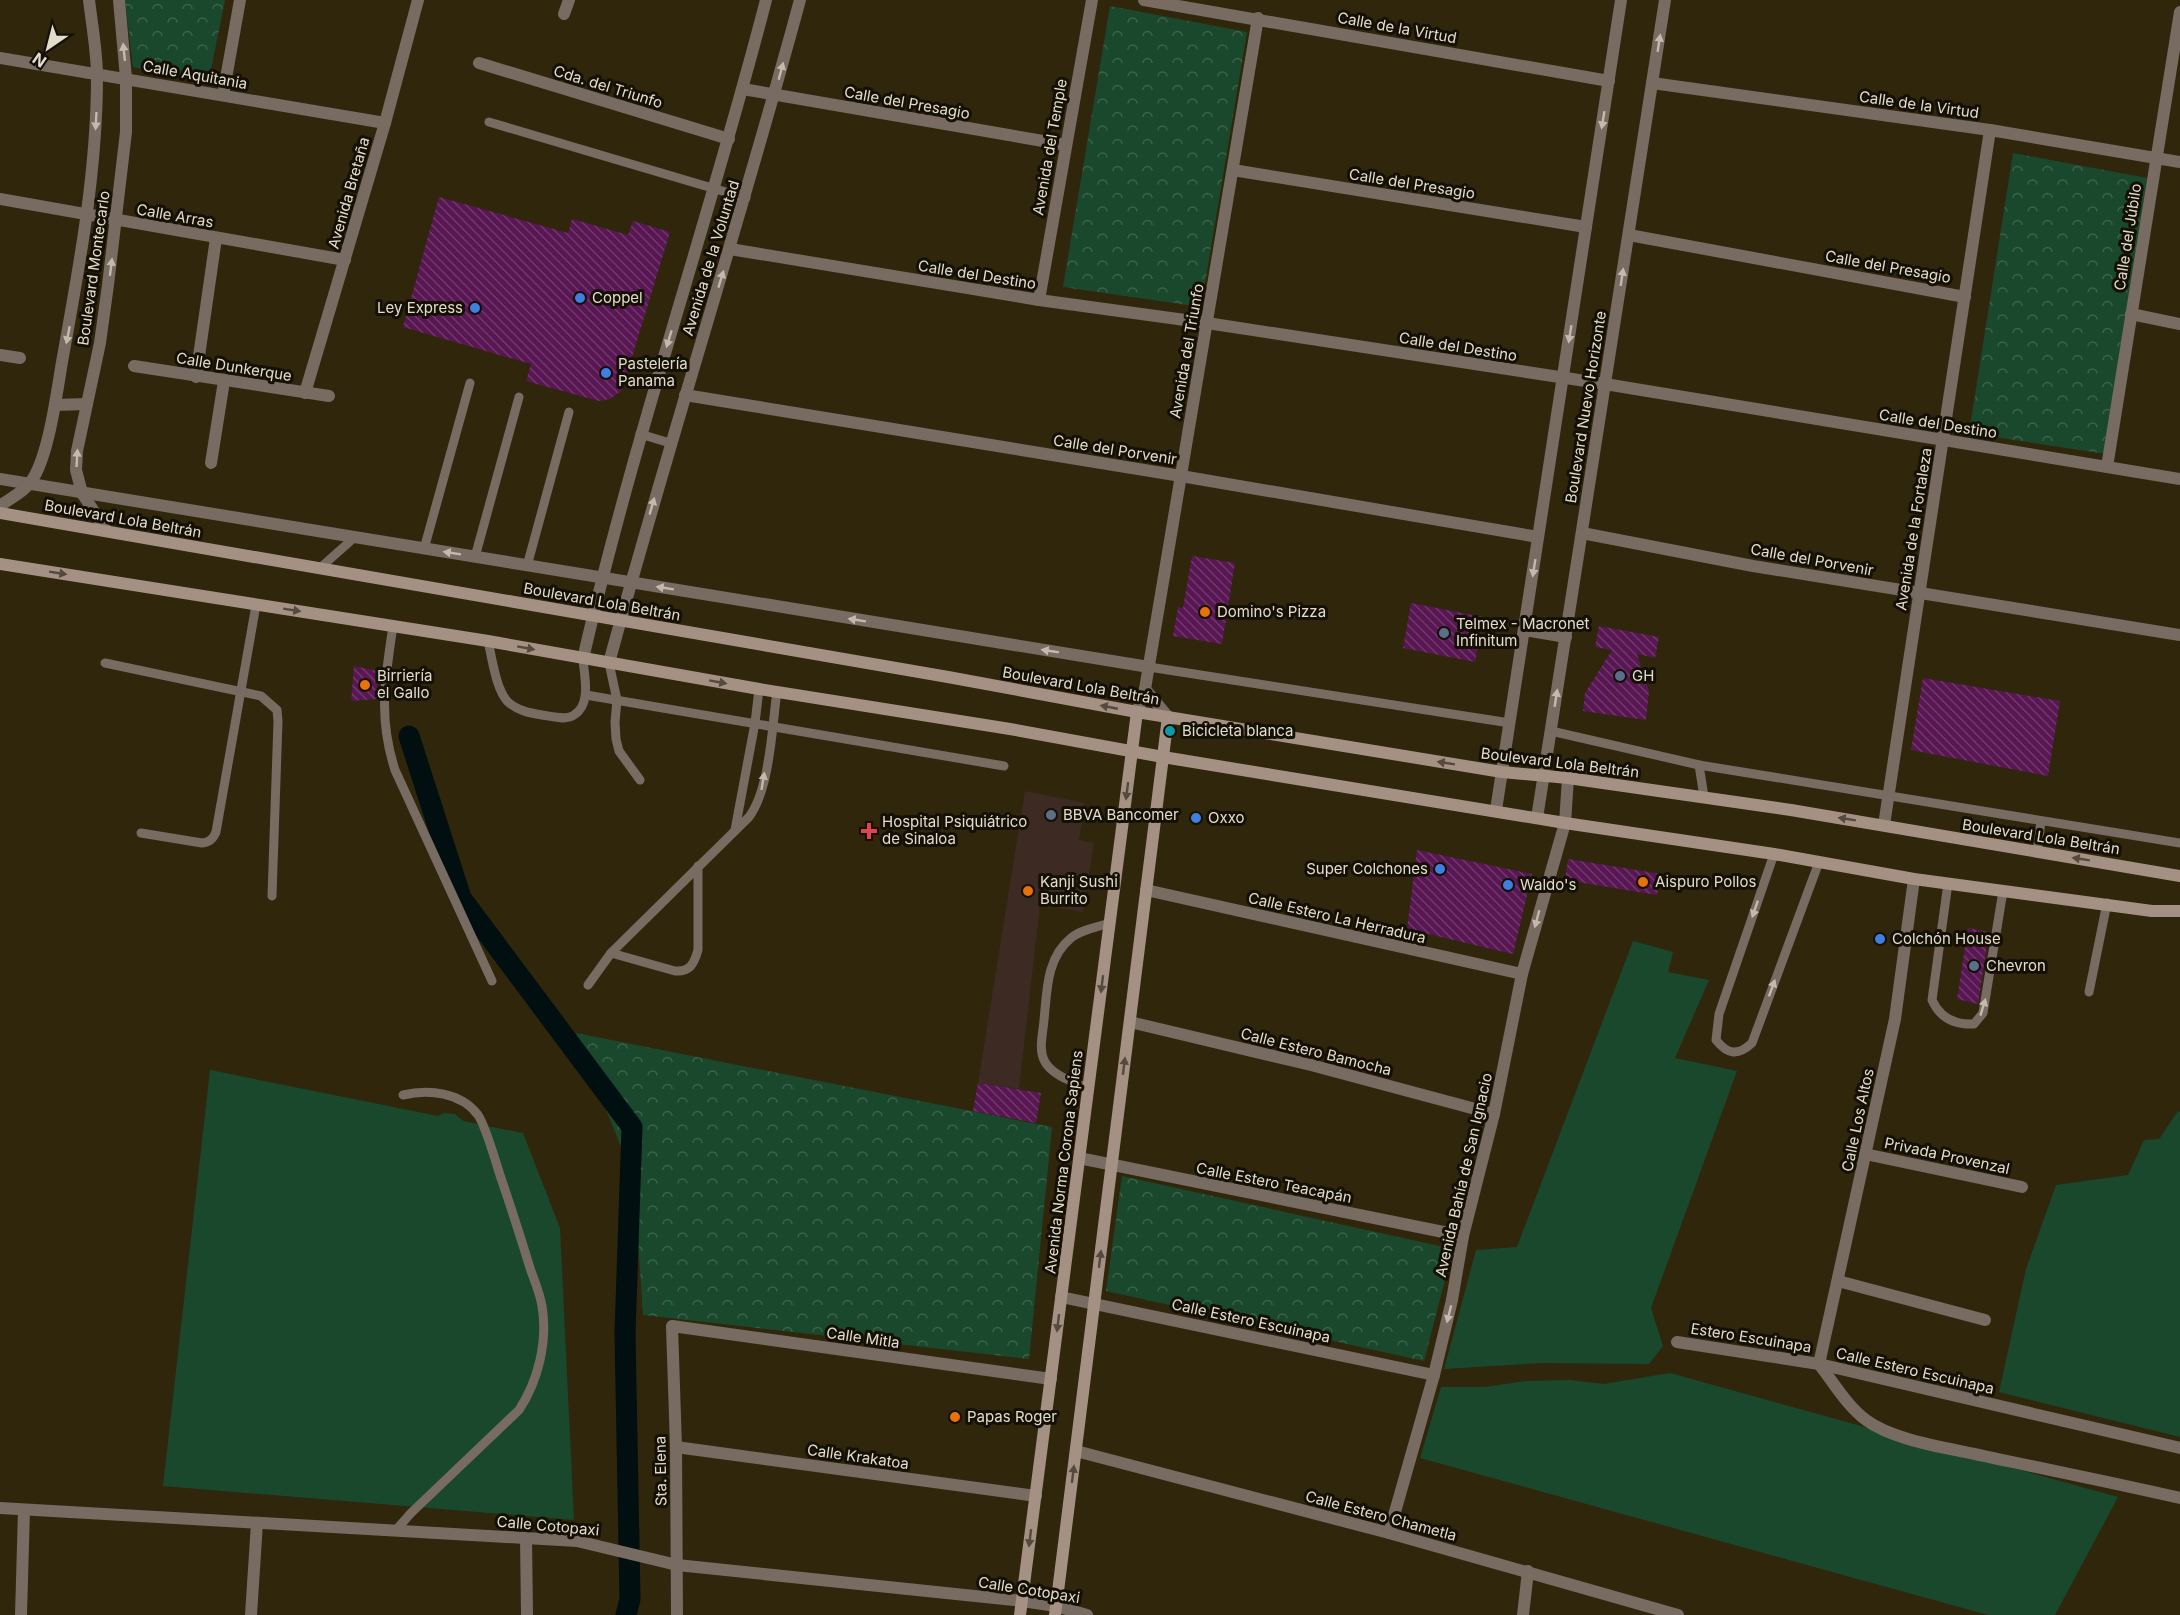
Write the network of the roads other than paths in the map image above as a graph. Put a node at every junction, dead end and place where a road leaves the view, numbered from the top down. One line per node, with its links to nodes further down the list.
1 (89, 0): 17 (street, Boulevard Montecarlo)
2 (119, 0): 18 (street, Boulevard Montecarlo, one-way to 2)
3 (240, 0): 22 (street)
4 (418, 0): 25 (street, Avenida Bretaña)
5 (569, 0): 13 (street)
6 (766, 0): 21 (street, Avenida de la Voluntad)
7 (800, 0): 23 (street, Avenida de la Voluntad, one-way to 7)
8 (1092, 0): 28 (street, Avenida del Temple)
9 (1144, 0): 14 (street, Calle de la Virtud)
10 (1621, 0): 19 (street, Boulevard Nuevo Horizonte)
11 (1665, 0): 20 (street, Boulevard Nuevo Horizonte, one-way to 11)
12 (2180, 12): 29 (street, Calle del Júbilo)
13 (564, 14)
14 (1258, 18): 19 (street, Calle de la Virtud); 31 (street, Avenida del Triunfo)
15 (0, 58): 17 (street, Calle Aquitania)
16 (479, 63): 27 (street, Cda. del Triunfo)
17 (97, 74): 18 (street, Calle Aquitania); 35 (street, Boulevard Montecarlo, one-way to 35)
18 (126, 78): 22 (street, Calle Aquitania); 36 (street, Boulevard Montecarlo)
19 (1609, 81): 37 (street, Boulevard Nuevo Horizonte, one-way to 37)
20 (1652, 83): 26 (street, Calle de la Virtud); 38 (street, Boulevard Nuevo Horizonte)
21 (743, 89): 23 (street, Calle del Presagio); 27 (street, Avenida de la Voluntad)
22 (223, 94): 25 (street, Calle Aquitania)
23 (774, 96): 28 (street, Calle del Presagio); 33 (street, Avenida de la Voluntad)
24 (489, 122): 32 (lane)
25 (385, 123): 41 (street, Avenida Bretaña)
26 (1990, 130): 29 (street, Calle de la Virtud); 42 (street, Avenida de la Fortaleza)
27 (729, 139): 32 (street, Avenida de la Voluntad)
28 (1066, 145): 43 (street, Avenida del Temple)
29 (2157, 158): 30 (street, Calle de la Virtud); 44 (street, Calle del Júbilo)
30 (2180, 162)
31 (1233, 170): 37 (street, Calle del Presagio); 45 (street, Avenida del Triunfo)
32 (714, 189): 33 (lane); 62 (street, Avenida de la Voluntad, one-way to 62)
33 (746, 198): 40 (street, Avenida de la Voluntad)
34 (0, 199): 35 (street, Calle Arras)
35 (85, 215): 36 (street, Calle Arras); 60 (street, Boulevard Montecarlo, one-way to 60)
36 (116, 220): 39 (street, Calle Arras); 59 (street, Boulevard Montecarlo, one-way to 36)
37 (1586, 227): 51 (street, Boulevard Nuevo Horizonte, one-way to 51)
38 (1629, 235): 42 (street, Calle del Presagio); 54 (street, Boulevard Nuevo Horizonte, one-way to 38)
39 (216, 238): 41 (street, Calle Arras); 50 (street)
40 (730, 249): 43 (street, Calle del Destino); 56 (street, Avenida de la Voluntad, one-way to 40)
41 (345, 260): 55 (street, Avenida Bretaña)
42 (1965, 297): 63 (street, Avenida de la Fortaleza)
43 (1039, 300): 45 (street, Calle del Destino)
44 (2131, 314): 46 (street); 66 (street, Calle del Júbilo)
45 (1207, 323): 51 (street, Calle del Destino); 67 (street, Avenida del Triunfo)
46 (2180, 324)
47 (0, 355): 48 (street)
48 (20, 358)
49 (134, 366): 50 (street, Calle Dunkerque)
50 (196, 376): 52 (street, Calle Dunkerque)
51 (1563, 378): 54 (street, Calle del Destino); 77 (street, Boulevard Nuevo Horizonte)
52 (224, 381): 55 (street, Calle Dunkerque); 65 (street)
53 (470, 382): 78 (lane)
54 (1605, 384): 63 (street, Calle del Destino); 75 (street, Boulevard Nuevo Horizonte)
55 (305, 393): 57 (street, Calle Dunkerque)
56 (685, 395): 64 (street, Avenida de la Voluntad); 67 (street, Calle del Porvenir)
57 (329, 396)
58 (519, 397): 79 (lane)
59 (87, 404): 60 (street); 71 (street, Boulevard Montecarlo, one-way to 59)
60 (55, 405): 70 (street, Boulevard Montecarlo)
61 (570, 412): 81 (lane)
62 (640, 434): 64 (lane); 83 (street, Avenida de la Voluntad)
63 (1943, 440): 66 (street, Calle del Destino); 85 (street, Avenida de la Fortaleza)
64 (670, 443): 84 (street, Avenida de la Voluntad, one-way to 64)
65 (211, 463)
66 (2107, 467): 69 (street, Calle del Destino)
67 (1181, 476): 77 (street, Calle del Porvenir); 97 (street, Avenida del Triunfo)
68 (0, 479): 70 (street)
69 (2180, 479)
70 (30, 484): 71 (street); 72 (street, Boulevard Montecarlo)
71 (82, 493): 74 (street, Boulevard Montecarlo); 76 (street)
72 (0, 506)
73 (0, 513): 74 (main road, Boulevard Lola Beltrán)
74 (106, 530): 82 (main road, Boulevard Lola Beltrán)
75 (1582, 533): 85 (street, Calle del Porvenir); 92 (street, Boulevard Nuevo Horizonte)
76 (355, 537): 78 (street); 82 (lane)
77 (1538, 537): 90 (street, Boulevard Nuevo Horizonte, one-way to 90)
78 (424, 549): 79 (street, one-way to 78)
79 (475, 557): 81 (street)
80 (0, 564): 86 (main road, one-way to 86)
81 (526, 566): 83 (street)
82 (320, 568): 87 (main road, Boulevard Lola Beltrán)
83 (603, 578): 84 (street); 87 (street, Avenida de la Voluntad)
84 (630, 583): 88 (street, Avenida de la Voluntad); 97 (street, one-way to 84)
85 (1920, 594): 91 (street, Calle del Porvenir); 118 (street, Avenida de la Fortaleza)
86 (256, 605): 89 (main road, one-way to 89); 101 (lane)
87 (593, 616): 88 (main road, Boulevard Lola Beltrán); 94 (street, Avenida de la Voluntad)
88 (620, 621): 96 (street, Avenida de la Voluntad); 104 (main road, Boulevard Lola Beltrán, one-way to 88)
89 (393, 626): 93 (main road); 145 (lane)
90 (1524, 630): 92 (street); 107 (street, Boulevard Nuevo Horizonte)
91 (2180, 635)
92 (1566, 637): 109 (street, Boulevard Nuevo Horizonte, one-way to 92)
93 (488, 641): 94 (main road, one-way to 94); 102 (lane)
94 (583, 659): 96 (main road); 102 (lane)
95 (105, 663): 101 (lane)
96 (609, 663): 98 (main road, one-way to 98); 103 (lane)
97 (1149, 667): 99 (street, Avenida del Triunfo); 107 (lane)
98 (759, 689): 100 (main road); 106 (lane)
99 (1145, 689): 104 (street, Avenida del Triunfo); 105 (street)
100 (777, 691): 108 (lane); 110 (main road)
101 (242, 692): 126 (lane); 137 (lane)
102 (586, 695): 103 (lane)
103 (617, 700): 106 (lane); 117 (lane)
104 (1137, 712): 105 (main road, Boulevard Lola Beltrán); 110 (main road, Avenida Norma Corona Sapiens)
105 (1168, 717): 111 (main road); 114 (main road, Boulevard Lola Beltrán, one-way to 105)
106 (755, 723): 108 (lane); 125 (lane)
107 (1510, 723): 114 (street, Boulevard Nuevo Horizonte)
108 (772, 726): 113 (lane); 125 (lane, one-way to 108)
109 (1551, 731): 112 (lane); 115 (street, Boulevard Nuevo Horizonte)
110 (1132, 751): 111 (main road); 142 (main road, Avenida Norma Corona Sapiens, one-way to 142)
111 (1163, 757): 120 (main road); 135 (main road)
112 (1699, 765): 118 (lane); 119 (lane)
113 (1004, 766)
114 (1502, 772): 115 (main road, Boulevard Lola Beltrán); 120 (street, Boulevard Nuevo Horizonte)
115 (1544, 776): 116 (main road, Boulevard Lola Beltrán); 121 (street, Boulevard Nuevo Horizonte)
116 (1568, 778): 119 (main road, Boulevard Lola Beltrán); 123 (street, Avenida Bahía de San Ignacio)
117 (640, 780)
118 (1889, 795): 122 (lane); 124 (street, Avenida de la Fortaleza)
119 (1704, 797): 124 (main road, Boulevard Lola Beltrán, one-way to 119)
120 (1496, 810): 121 (main road)
121 (1537, 818): 123 (main road)
122 (2041, 821): 127 (lane); 128 (lane)
123 (1564, 823): 129 (main road); 144 (street, Avenida Bahía de San Ignacio, one-way to 144)
124 (1884, 825): 128 (main road, Boulevard Lola Beltrán)
125 (735, 830): 131 (lane)
126 (141, 833)
127 (2180, 843)
128 (2037, 853): 132 (main road, Boulevard Lola Beltrán, one-way to 128)
129 (1774, 854): 130 (main road); 130 (lane, one-way to 130)
130 (1819, 862): 133 (main road)
131 (699, 866): 143 (lane); 143 (lane)
132 (2180, 875)
133 (1914, 879): 134 (main road); 152 (street, Calle Los Altos)
134 (1948, 883): 136 (main road); 136 (lane, one-way to 136)
135 (1146, 890): 144 (street, Calle Estero La Herradura); 148 (main road)
136 (2002, 891): 138 (main road)
137 (272, 896)
138 (2106, 903): 139 (main road); 147 (lane)
139 (2152, 911): 140 (main road); 141 (main road)
140 (2180, 911)
141 (2180, 918)
142 (1110, 923): 149 (main road, Avenida Norma Corona Sapiens, one-way to 149); 149 (lane)
143 (611, 953): 146 (lane)
144 (1522, 974): 151 (street, Avenida Bahía de San Ignacio)
145 (492, 981)
146 (588, 986)
147 (2089, 992)
148 (1130, 1022): 151 (street, Calle Estero Bamocha); 154 (main road, one-way to 148)
149 (1088, 1088): 153 (main road, Avenida Norma Corona Sapiens)
150 (403, 1095): 174 (lane)
151 (1494, 1114): 156 (street, Avenida Bahía de San Ignacio)
152 (1866, 1154): 155 (street, Privada Provenzal); 157 (street, Calle Los Altos)
153 (1079, 1158): 154 (street, Calle Estero Teacapán); 158 (main road, Avenida Norma Corona Sapiens)
154 (1112, 1165): 156 (street, Calle Estero Teacapán); 159 (main road, one-way to 154)
155 (2022, 1186)
156 (1463, 1236): 164 (street, Avenida Bahía de San Ignacio, one-way to 164)
157 (1838, 1281): 160 (street); 163 (street, Calle Los Altos)
158 (1061, 1298): 159 (street, Calle Estero Escuinapa); 165 (main road, Avenida Norma Corona Sapiens, one-way to 165)
159 (1094, 1304): 164 (street, Calle Estero Escuinapa); 168 (main road)
160 (1985, 1320)
161 (672, 1326): 165 (street, Calle Mitla); 166 (street, Sta. Elena)
162 (1677, 1342): 163 (street, Estero Escuinapa)
163 (1819, 1364): 167 (street, Calle Estero Escuinapa); 170 (street, Calle Estero Escuinapa)
164 (1434, 1375): 175 (street, Avenida Bahía de San Ignacio)
165 (1051, 1379): 169 (main road, Avenida Norma Corona Sapiens)
166 (676, 1447): 169 (street, Calle Krakatoa); 177 (street, Sta. Elena)
167 (2180, 1448)
168 (1076, 1451): 175 (street, Calle Estero Chametla); 180 (main road, one-way to 168)
169 (1036, 1496): 179 (main road, Avenida Norma Corona Sapiens, one-way to 179)
170 (2180, 1498)
171 (0, 1508): 172 (street, Calle Cotopaxi)
172 (24, 1510): 173 (street, Calle Cotopaxi); 181 (street)
173 (256, 1523): 174 (street, Calle Cotopaxi); 182 (street)
174 (396, 1530): 176 (street, Calle Cotopaxi)
175 (1389, 1533): 178 (street, Calle Estero Chametla)
176 (526, 1538): 177 (street, Calle Cotopaxi); 183 (street)
177 (677, 1565): 179 (street, Calle Cotopaxi); 184 (street, Sta. Elena)
178 (1528, 1571): 187 (street); 188 (street, Calle Estero Chametla)
179 (1022, 1601): 180 (street, Calle Cotopaxi); 185 (main road, Avenida Norma Corona Sapiens)
180 (1056, 1611): 186 (street, Calle Cotopaxi)
181 (21, 1615)
182 (251, 1615)
183 (527, 1615)
184 (677, 1615)
185 (1020, 1615)
186 (1087, 1615)
187 (1523, 1615)
188 (1678, 1615)

